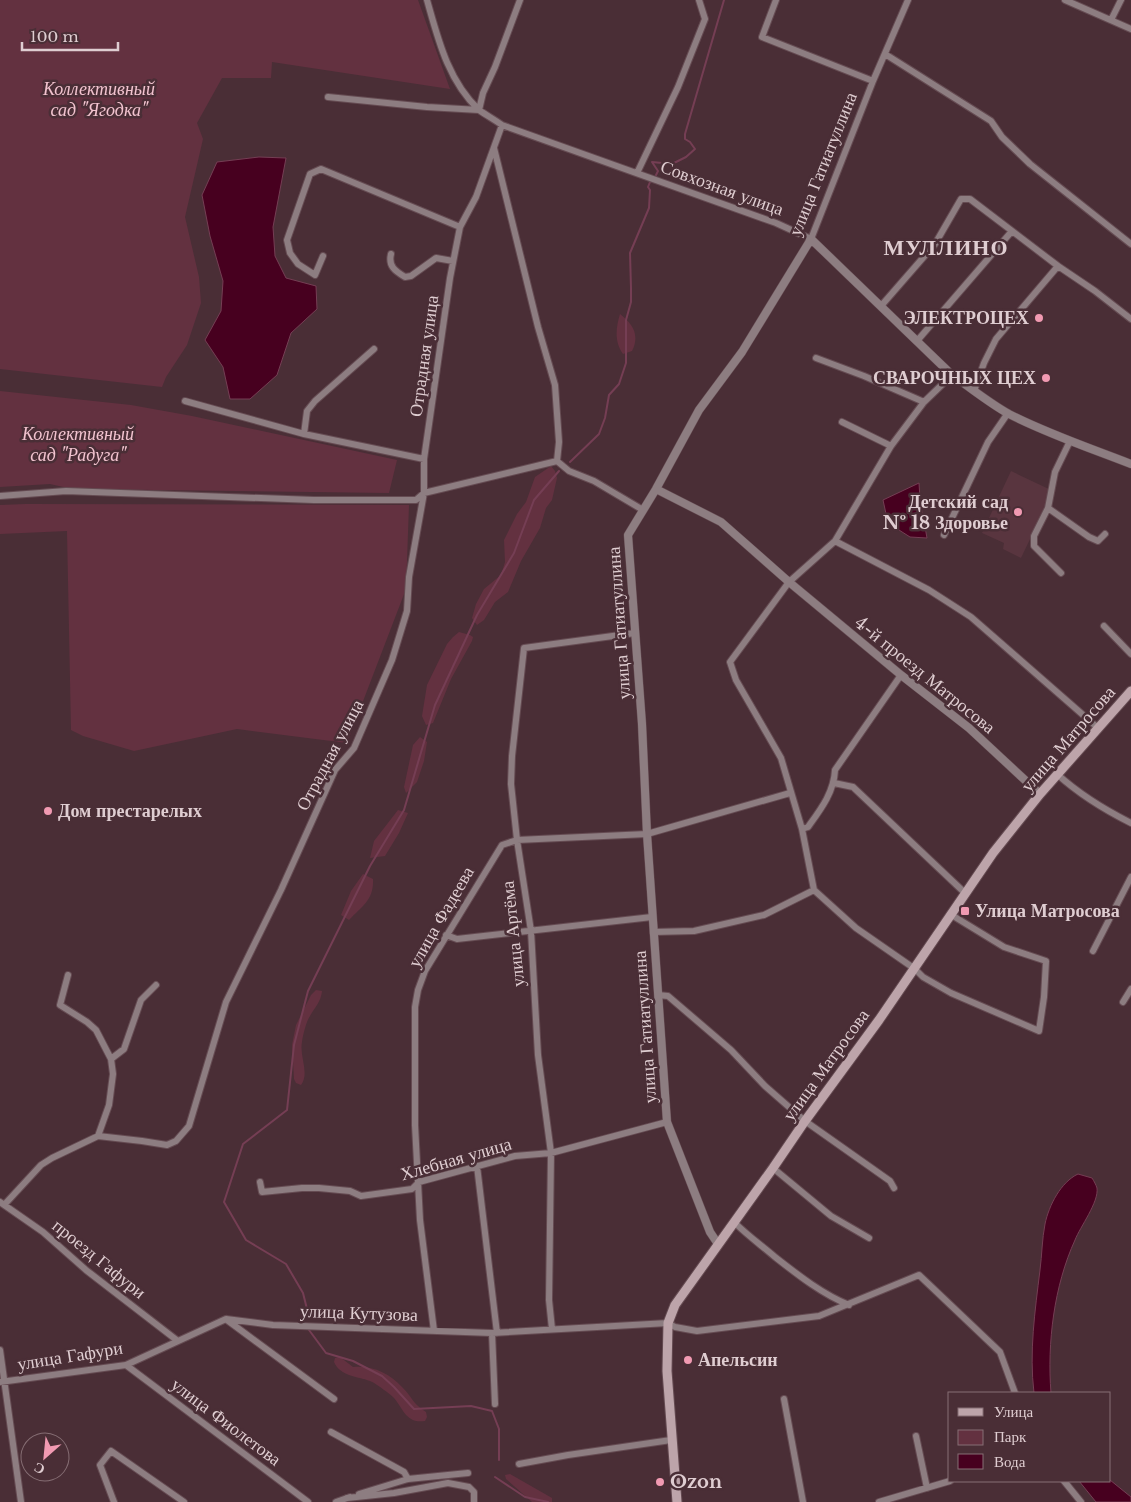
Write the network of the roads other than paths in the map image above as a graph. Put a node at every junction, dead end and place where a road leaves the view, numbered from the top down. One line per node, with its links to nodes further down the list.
1 (427, 0): 13 (street)
2 (520, 0): 13 (street)
3 (699, 0): 16 (street)
4 (776, 0): 11 (street)
5 (908, 0): 10 (street, улица Гатиатуллина)
6 (1065, 0): 8 (street)
7 (1121, 0): 8 (street)
8 (1111, 20): 9 (street)
9 (1131, 29)
10 (885, 54): 11 (street, улица Гатиатуллина); 20 (street)
11 (873, 81): 19 (street, улица Гатиатуллина)
12 (328, 97): 13 (street)
13 (480, 110): 14 (street, Совхозная улица)
14 (502, 125): 15 (street, Отрадная улица); 16 (street, Совхозная улица)
15 (494, 148): 17 (street, Отрадная улица); 40 (street)
16 (636, 173): 19 (street, Совхозная улица)
17 (460, 227): 22 (street); 23 (street, Отрадная улица)
18 (1012, 231): 24 (street); 25 (street); 27 (street)
19 (811, 239): 25 (street, Совхозная улица); 42 (street, улица Гатиатуллина)
20 (1131, 244)
21 (391, 254): 23 (street)
22 (323, 256)
23 (453, 261): 39 (street, Отрадная улица)
24 (1058, 266): 26 (street); 31 (street)
25 (881, 306): 27 (street, Совхозная улица)
26 (1131, 319)
27 (917, 341): 30 (street, Совхозная улица)
28 (374, 349): 36 (street)
29 (816, 358): 33 (street)
30 (952, 375): 31 (street, Совхозная улица); 33 (street)
31 (974, 390): 34 (street, Совхозная улица)
32 (185, 401): 36 (street)
33 (924, 402): 38 (street)
34 (1008, 413): 37 (street, Совхозная улица); 48 (street)
35 (842, 422): 38 (street)
36 (304, 434): 39 (street)
37 (1070, 441): 41 (street, Совхозная улица); 45 (street)
38 (891, 446): 49 (street)
39 (424, 459): 43 (street, Отрадная улица)
40 (557, 462): 43 (street); 46 (street)
41 (1131, 464)
42 (656, 489): 46 (street, улица Гатиатуллина); 51 (street, 4-й проезд Матросова)
43 (424, 493): 44 (street); 84 (street, Отрадная улица)
44 (0, 496)
45 (1048, 508): 47 (street); 50 (street)
46 (643, 510): 53 (street, улица Гатиатуллина)
47 (1105, 534)
48 (944, 535)
49 (835, 541): 51 (street); 57 (street)
50 (1061, 573)
51 (789, 582): 55 (street, 4-й проезд Матросова); 60 (street)
52 (1104, 626): 54 (street)
53 (635, 633): 64 (street, улица Гатиатуллина); 65 (street, улица Артёма)
54 (1131, 654)
55 (901, 675): 59 (street); 61 (street, 4-й проезд Матросова)
56 (1131, 691): 57 (main road, улица Матросова)
57 (1098, 728): 58 (main road, улица Матросова)
58 (1057, 774): 61 (main road, улица Матросова); 62 (street)
59 (834, 782): 63 (street); 68 (street)
60 (790, 793): 63 (street); 64 (street)
61 (1040, 794): 68 (main road, улица Матросова)
62 (1131, 823)
63 (802, 829): 67 (street)
64 (646, 834): 65 (street); 70 (street, улица Гатиатуллина)
65 (517, 840): 71 (street, улица Артёма); 73 (street, улица Фадеева)
66 (1131, 877): 74 (street)
67 (814, 890): 72 (street); 75 (street)
68 (966, 893): 69 (main road, улица Матросова)
69 (950, 914): 75 (main road, улица Матросова); 75 (street)
70 (652, 917): 71 (street); 72 (street, улица Гатиатуллина)
71 (531, 931): 73 (street); 85 (street, улица Артёма)
72 (653, 932): 79 (street, улица Гатиатуллина)
73 (446, 934): 89 (street, улица Фадеева)
74 (1093, 951)
75 (915, 968): 82 (main road, улица Матросова)
76 (68, 975): 81 (street)
77 (156, 985): 81 (street)
78 (1131, 989): 80 (street)
79 (658, 995): 82 (street); 83 (street, улица Гатиатуллина)
80 (1123, 1002)
81 (111, 1059): 84 (street)
82 (805, 1121): 87 (main road, улица Матросова); 90 (street)
83 (667, 1122): 85 (street, Хлебная улица); 94 (street, улица Гатиатуллина)
84 (98, 1136): 91 (street)
85 (551, 1153): 86 (street, Хлебная улица); 98 (street, улица Артёма)
86 (477, 1166): 89 (street, Хлебная улица); 100 (street)
87 (773, 1168): 92 (main road, улица Матросова); 93 (street)
88 (260, 1182): 89 (street, Хлебная улица)
89 (419, 1182): 99 (street, улица Фадеева)
90 (894, 1188)
91 (3, 1203): 101 (street, проезд Гафури)
92 (734, 1222): 94 (main road, улица Матросова); 95 (street)
93 (869, 1238)
94 (718, 1244): 97 (main road, улица Матросова)
95 (849, 1305): 97 (street, улица Кутузова); 105 (street, улица Кутузова)
96 (226, 1319): 99 (street, улица Кутузова); 101 (street, улица Гафури); 106 (street)
97 (668, 1323): 98 (street, улица Кутузова); 111 (main road, улица Матросова)
98 (552, 1328): 100 (street, улица Кутузова)
99 (434, 1331): 100 (street, улица Кутузова)
100 (495, 1333): 108 (street)
101 (178, 1342): 103 (street, улица Гафури)
102 (0, 1350): 104 (street)
103 (126, 1365): 104 (street, улица Гафури); 123 (street, улица Фиолетова)
104 (2, 1382): 120 (street)
105 (1015, 1392)
106 (334, 1399)
107 (784, 1400): 128 (street)
108 (495, 1404)
109 (331, 1432): 114 (street)
110 (916, 1436): 117 (street)
111 (671, 1440): 112 (street); 127 (main road, улица Матросова)
112 (519, 1464)
113 (468, 1473): 114 (street)
114 (408, 1479): 119 (street)
115 (948, 1482): 117 (street)
116 (1065, 1482): 130 (street)
117 (927, 1488): 129 (street)
118 (394, 1493): 119 (street); 125 (street); 126 (street)
119 (347, 1498): 124 (street)
120 (21, 1502)
121 (114, 1502): 122 (street)
122 (184, 1502)
123 (308, 1502)
124 (336, 1502)
125 (394, 1502)
126 (474, 1502)
127 (677, 1502)
128 (803, 1502)
129 (879, 1502)
130 (1081, 1502)

